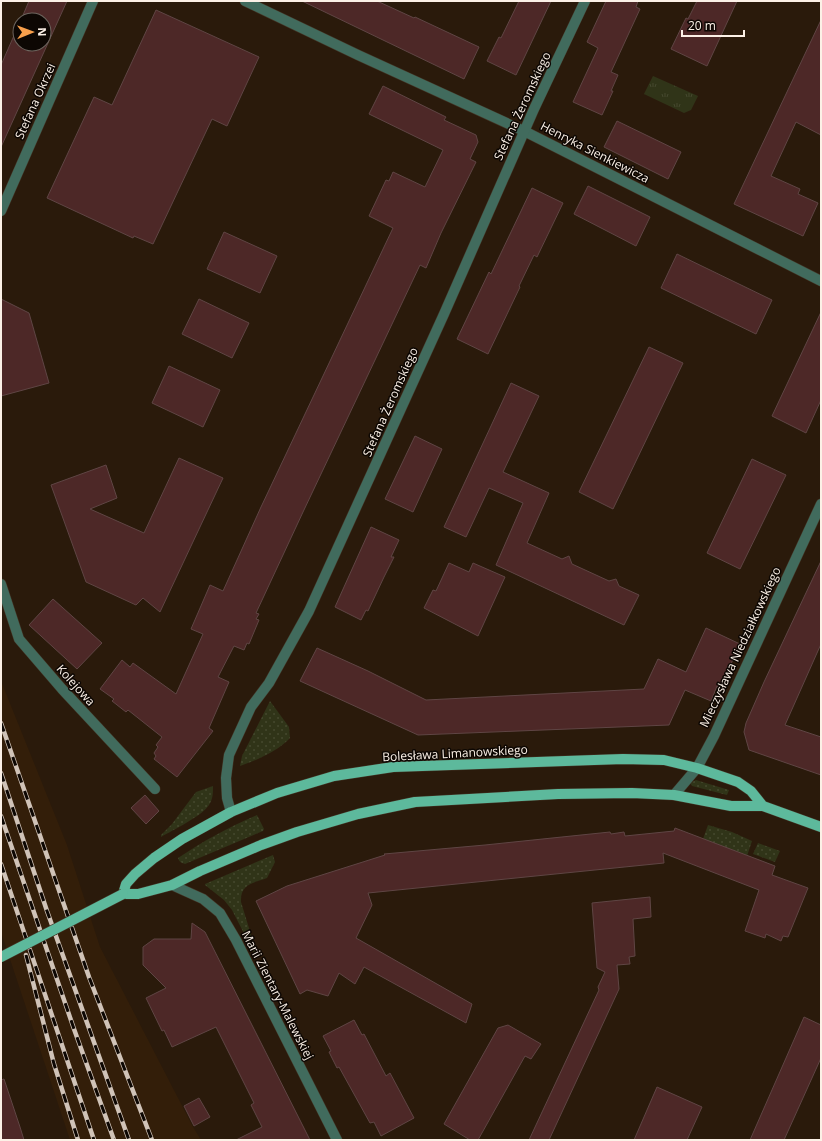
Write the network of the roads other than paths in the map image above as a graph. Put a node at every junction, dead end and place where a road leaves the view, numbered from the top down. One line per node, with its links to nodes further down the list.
1 (93, 1): 5 (street, Stefana Okrzei)
2 (245, 1): 4 (street, Henryka Sienkiewicza)
3 (585, 1): 4 (street, Stefana Żeromskiego)
4 (524, 131): 6 (street, Henryka Sienkiewicza); 13 (street, Stefana Żeromskiego)
5 (1, 211)
6 (821, 281)
7 (821, 504): 9 (street, Mieczysława Niedziałkowskiego)
8 (1, 584): 10 (street, Kolejowa)
9 (697, 768): 11 (street, Mieczysława Niedziałkowskiego); 12 (main road, Bolesława Limanowskiego); 13 (main road, Bolesława Limanowskiego)
10 (155, 789)
11 (674, 795): 12 (main road); 15 (main road)
12 (763, 806): 14 (main road)
13 (231, 812): 16 (main road, Bolesława Limanowskiego)
14 (821, 827)
15 (172, 885): 16 (main road); 18 (street, Marii Zientary-Malewskiej)
16 (123, 894): 17 (main road, bridge)
17 (1, 957)
18 (337, 1140)

